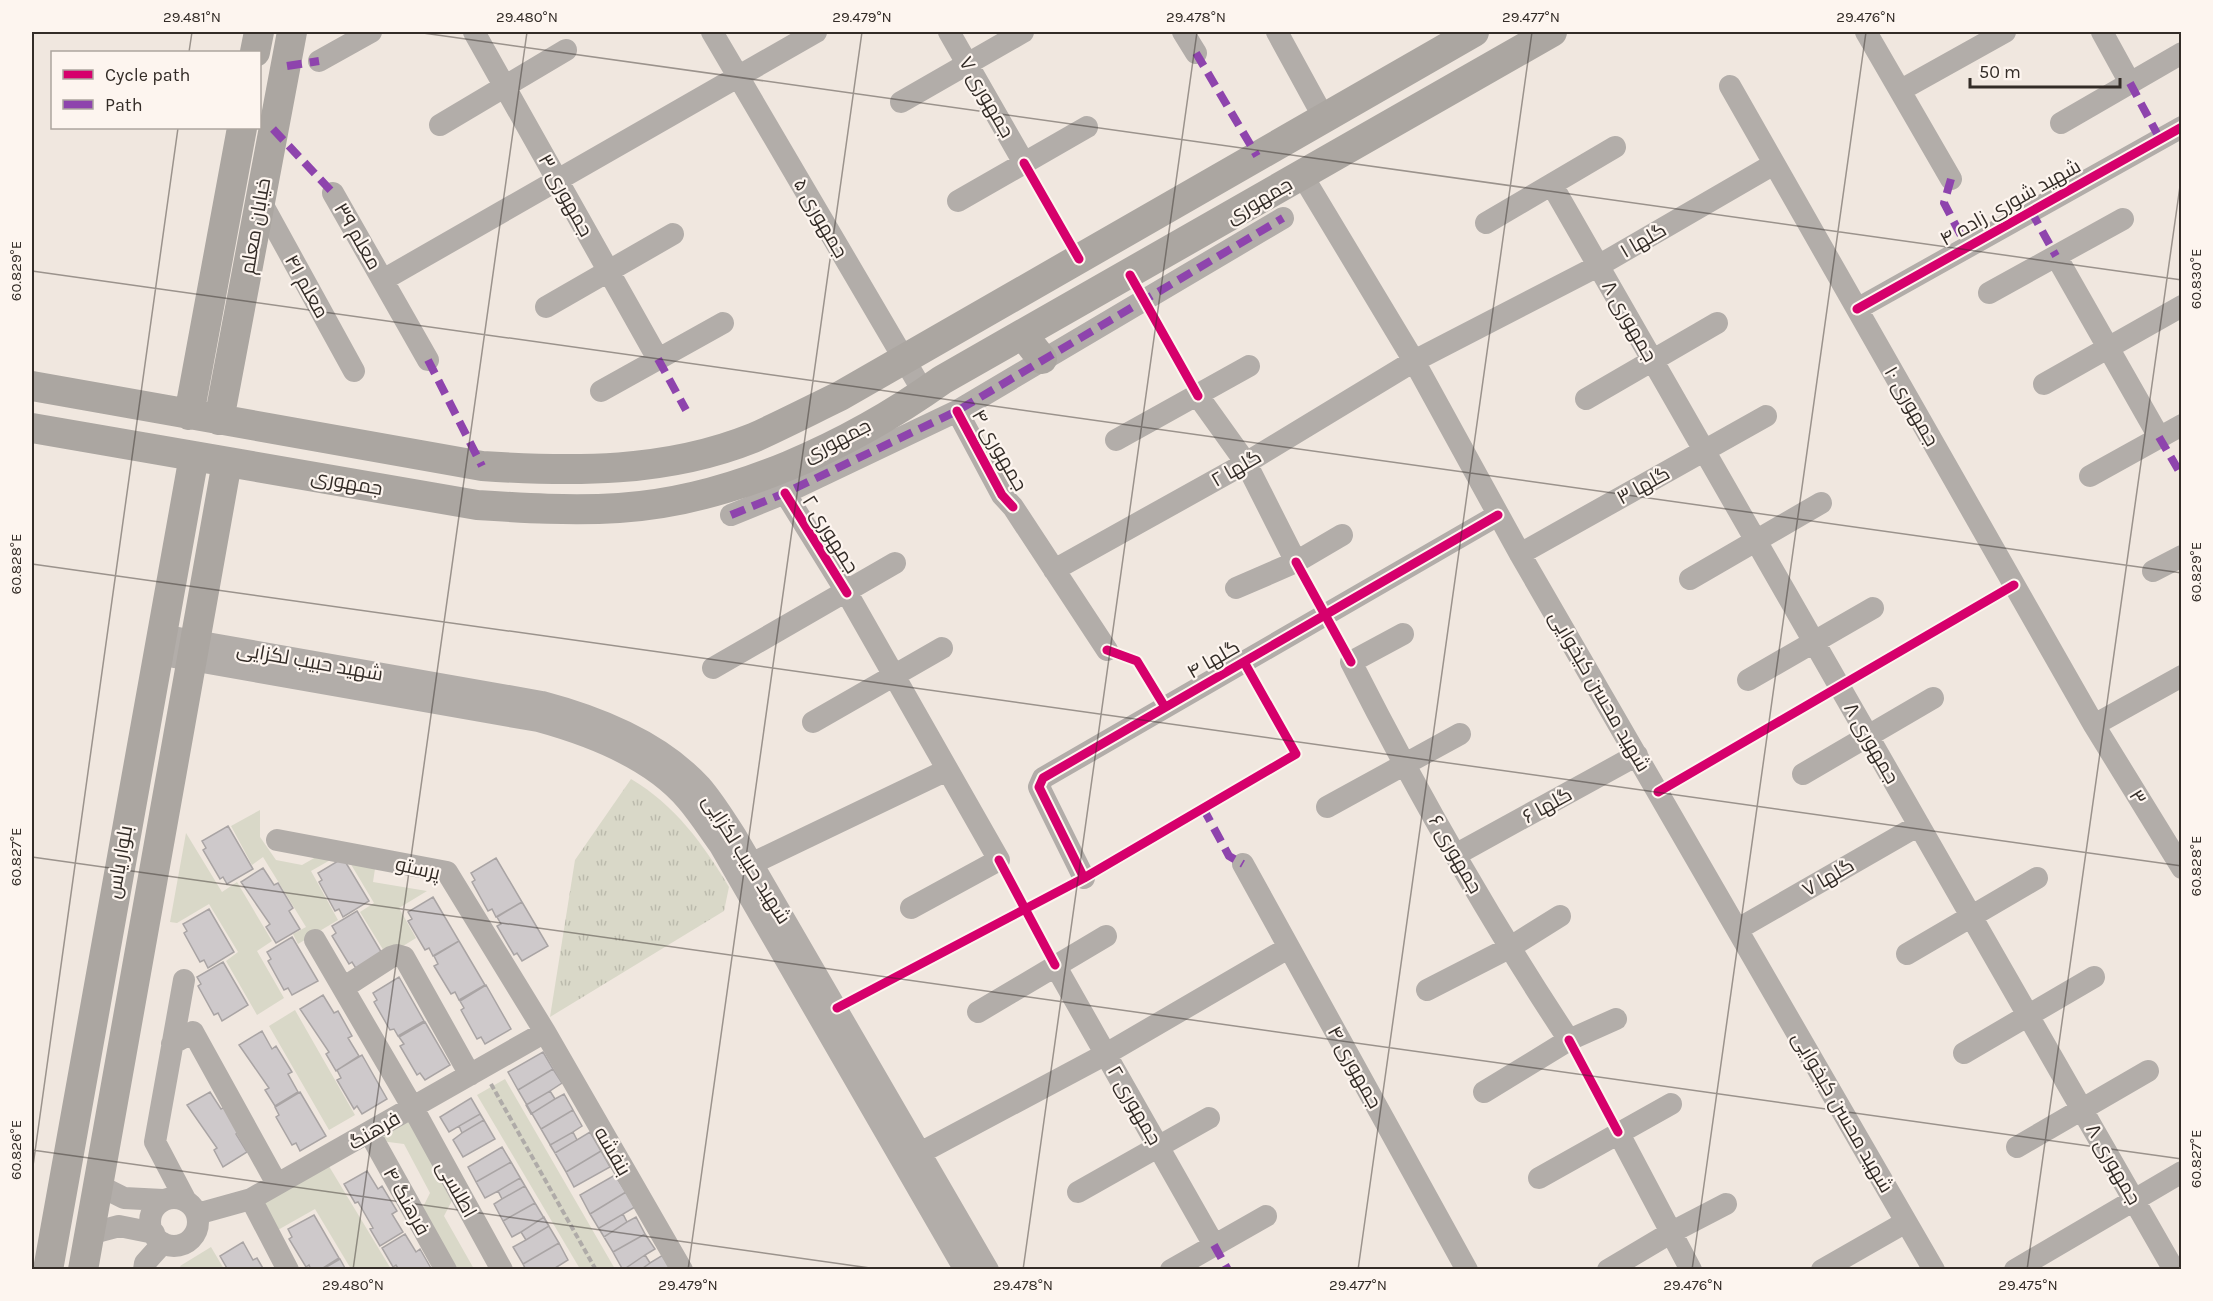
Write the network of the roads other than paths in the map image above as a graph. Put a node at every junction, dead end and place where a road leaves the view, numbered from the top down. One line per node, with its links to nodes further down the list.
1 (259, 32): 17 (main road)
2 (292, 32): 42 (main road, خیابان معلم)
3 (371, 32): 20 (street)
4 (474, 32): 25 (street, جمهوری ۳)
5 (711, 32): 22 (street, جمهوری ۵)
6 (816, 32): 22 (street)
7 (949, 32): 21 (street, جمهوری ۷)
8 (1023, 32): 21 (street)
9 (1183, 32): 18 (street)
10 (1277, 32): 28 (street)
11 (1474, 32): 28 (main road, جمهوری)
12 (1552, 32): 37 (main road, جمهوری)
13 (1866, 32): 26 (street)
14 (2005, 32): 26 (street)
15 (2102, 32): 23 (street)
16 (566, 50): 25 (street)
17 (255, 51)
18 (1196, 53)
19 (2181, 53): 23 (street)
20 (319, 61)
21 (967, 64): 27 (street); 35 (street, جمهوری ۷)
22 (738, 76): 39 (street); 63 (street, جمهوری ۵)
23 (2130, 83): 29 (street)
24 (1730, 86): 36 (street, جمهوری ۱۰)
25 (505, 87): 30 (street); 39 (street, جمهوری ۳)
26 (1901, 90): 38 (street)
27 (902, 102)
28 (1324, 118): 63 (main road, جمهوری)
29 (2061, 123)
30 (440, 125)
31 (1087, 127): 35 (street)
32 (2181, 128): 55 (street, شهید شوری زاده ۴)
33 (242, 129): 75 (main road, خیابان معلم)
34 (1615, 147): 40 (street)
35 (1024, 163): 43 (street)
36 (1774, 164): 49 (street, گلها ۱); 55 (street, جمهوری ۱۰)
37 (1302, 176): 58 (main road, جمهوری); 65 (street, شهید محسن کیخوایی)
38 (1951, 179)
39 (557, 180): 50 (street, جمهوری ۳); 51 (street)
40 (1552, 185): 46 (street); 49 (street, جمهوری ۸)
41 (333, 193): 51 (street, معلم ۳۹)
42 (260, 200): 67 (street, معلم ۴۱); 77 (main road, خیابان معلم)
43 (958, 201)
44 (1283, 218): 61 (street)
45 (2123, 219): 48 (street)
46 (1486, 223)
47 (673, 234): 50 (street)
48 (2056, 256): 52 (street); 59 (street)
49 (1598, 266): 64 (street, جمهوری ۸); 65 (street, گلها ۱)
50 (608, 271): 54 (street); 60 (street, جمهوری ۳)
51 (383, 280): 62 (street, معلم ۳۹)
52 (1989, 293)
53 (2181, 306): 59 (street)
54 (546, 308)
55 (1857, 309): 115 (street, جمهوری ۱۰)
56 (723, 323): 60 (street)
57 (1717, 323): 64 (street)
58 (1023, 335): 61 (main road); 71 (main road, جمهوری)
59 (2108, 348): 68 (street); 80 (street)
60 (658, 359): 70 (street)
61 (1042, 359): 74 (street)
62 (428, 360)
63 (904, 360): 71 (street, جمهوری ۵); 77 (main road, جمهوری)
64 (1652, 360): 73 (street); 82 (street, جمهوری ۸)
65 (1414, 361): 85 (street, گلها ۲); 90 (street, شهید محسن کیخوایی)
66 (1249, 366): 72 (street)
67 (354, 371)
68 (2044, 384)
69 (32, 386): 75 (main road, جمهوری)
70 (601, 391)
71 (924, 393): 84 (main road, جمهوری)
72 (1198, 396): 81 (street); 85 (street)
73 (1586, 399)
74 (957, 411): 87 (street); 97 (street, جمهوری ۴)
75 (189, 415): 77 (main road, جمهوری)
76 (1766, 416): 82 (street, گلها ۳)
77 (219, 420)
78 (2181, 425): 80 (street)
79 (32, 428): 83 (main road, جمهوری)
80 (2159, 437): 86 (street)
81 (1116, 440)
82 (1705, 451): 92 (street, جمهوری ۸); 93 (street, گلها ۳)
83 (194, 456): 84 (main road, جمهوری); 105 (main road, بلوار یاس)
84 (227, 462): 107 (main road, بلوار یاس)
85 (1246, 463): 95 (street); 97 (street, گلها ۲)
86 (2090, 476)
87 (785, 493): 89 (street); 101 (street, جمهوری ۲)
88 (1821, 503): 92 (street)
89 (731, 515)
90 (1498, 515): 93 (street, شهید محسن کیخوایی); 131 (street, گلها ۴)
91 (1342, 535): 95 (street)
92 (1756, 540): 99 (street); 104 (street, جمهوری ۸)
93 (1520, 554): 118 (street, شهید محسن کیخوایی)
94 (2181, 556): 98 (street)
95 (1296, 562): 100 (street)
96 (895, 563): 101 (street)
97 (1054, 570): 108 (street, جمهوری ۴)
98 (2153, 571)
99 (1690, 579)
100 (1236, 588)
101 (847, 593): 109 (street); 111 (street, جمهوری ۲)
102 (1874, 608): 104 (street)
103 (1403, 634): 119 (street, جمهوری ۶)
104 (1814, 642): 112 (street); 117 (street, جمهوری ۸)
105 (159, 644): 107 (street, شهید حبیب لکزایی); 122 (main road, بلوار یاس)
106 (942, 648): 111 (street)
107 (193, 650): 123 (main road, بلوار یاس); 128 (street, شهید حبیب لکزایی); 133 (street, شهید حبیب لکزایی)
108 (1107, 651)
109 (713, 668)
110 (2181, 676): 115 (street)
111 (894, 677): 114 (street); 120 (street, جمهوری ۲)
112 (1748, 680)
113 (1933, 698): 117 (street)
114 (813, 722)
115 (2094, 725): 130 (street, ۳)
116 (1460, 734): 119 (street)
117 (1868, 736): 121 (street); 125 (street, جمهوری ۸)
118 (1637, 755): 127 (street, گلها ۶); 137 (street, شهید محسن کیخوایی)
119 (1404, 766): 124 (street); 127 (street, جمهوری ۶)
120 (947, 770): 128 (street); 134 (street, جمهوری ۲)
121 (1803, 774)
122 (132, 789): 123 (main road); 183 (main road, بلوار یاس)
123 (166, 795): 170 (main road, بلوار یاس)
124 (1327, 807)
125 (1919, 825): 136 (street, جمهوری ۸); 137 (street, گلها ۷)
126 (277, 840): 151 (street, پرستو)
127 (1457, 854): 141 (street, جمهوری ۶)
128 (753, 863): 133 (street, شهید حبیب لکزایی)
129 (1243, 864): 140 (street, جمهوری ۴)
130 (2181, 868)
131 (1084, 878)
132 (2037, 878): 136 (street)
133 (761, 898): 167 (street, شهید حبیب لکزایی)
134 (911, 908)
135 (1560, 916): 141 (street)
136 (1971, 916): 142 (street); 149 (street, جمهوری ۸)
137 (1738, 929): 178 (street, شهید محسن کیخوایی)
138 (1106, 936): 143 (street)
139 (315, 940): 146 (street, اطلسی)
140 (1288, 948): 155 (street); 194 (street, جمهوری ۴)
141 (1509, 948): 147 (street); 152 (street, جمهوری ۶)
142 (1906, 954)
143 (1055, 965): 148 (street); 155 (street, جمهوری ۲)
144 (2094, 977): 149 (street)
145 (184, 980): 153 (street)
146 (343, 988): 156 (street); 160 (street, اطلسی)
147 (1427, 990)
148 (978, 1012)
149 (2028, 1016): 154 (street); 161 (street, جمهوری ۸)
150 (1617, 1019): 152 (street)
151 (545, 1032): 156 (street, فرهنگ); 189 (street, بنفشه)
152 (1569, 1040): 158 (street)
153 (172, 1044): 171 (street); 176 (street)
154 (1964, 1053)
155 (1106, 1054): 165 (street, جمهوری ۲); 167 (street)
156 (476, 1071): 160 (street, فرهنگ)
157 (2148, 1071): 161 (street)
158 (1484, 1092)
159 (1671, 1104): 164 (street)
160 (413, 1108): 163 (street, فرهنگ); 188 (street, اطلسی)
161 (2082, 1109): 166 (street); 174 (street, جمهوری ۸)
162 (1209, 1118): 165 (street)
163 (369, 1132): 171 (street, فرهنگ); 187 (street, فرهنگ ۴)
164 (1618, 1132): 169 (street); 179 (street)
165 (1158, 1146): 172 (street); 182 (street, جمهوری ۲)
166 (2017, 1147)
167 (918, 1153): 190 (street, شهید حبیب لکزایی); 191 (street, شهید حبیب لکزایی); 192 (street)
168 (2181, 1172): 174 (street)
169 (1539, 1178)
170 (98, 1185): 176 (street, فرهنگ); 180 (main road, بلوار یاس)
171 (277, 1185): 173 (street, فرهنگ)
172 (1078, 1192)
173 (250, 1199): 176 (street, فرهنگ); 186 (street)
174 (2134, 1200): 199 (street); 200 (street, جمهوری ۸)
175 (1726, 1204): 179 (street)
176 (182, 1205): 181 (street); 181 (street)
177 (1266, 1216): 182 (street)
178 (1906, 1222): 197 (street); 198 (street, شهید محسن کیخوایی)
179 (1672, 1232): 195 (street); 196 (street)
180 (89, 1234): 181 (street); 184 (main road, بلوار یاس)
181 (158, 1238): 185 (street)
182 (1214, 1245): 193 (street)
183 (48, 1269)
184 (83, 1269)
185 (144, 1269)
186 (288, 1269)
187 (446, 1269)
188 (502, 1269)
189 (682, 1269)
190 (965, 1269)
191 (988, 1269)
192 (1001, 1269)
193 (1171, 1269)
194 (1467, 1269)
195 (1608, 1269)
196 (1691, 1269)
197 (1822, 1269)
198 (1934, 1269)
199 (2015, 1269)
200 (2174, 1269)

